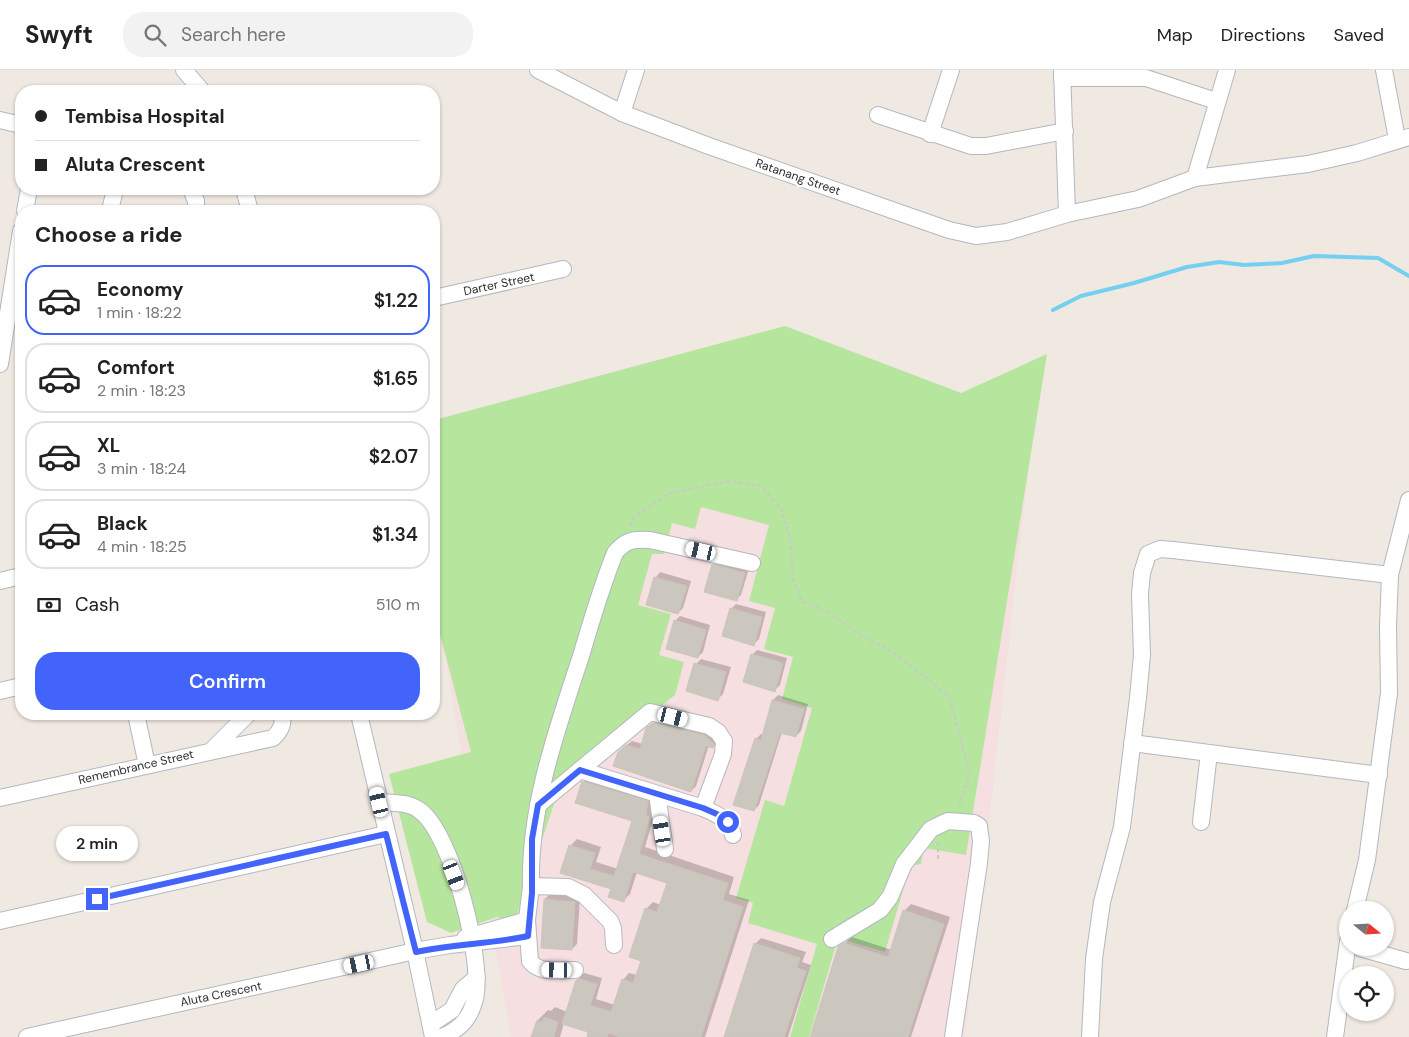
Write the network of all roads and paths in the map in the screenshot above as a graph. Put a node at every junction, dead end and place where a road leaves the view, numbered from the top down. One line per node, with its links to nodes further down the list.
1 (184, 70): 9 (street)
2 (538, 70): 8 (street, Ratanang Street)
3 (636, 70): 11 (street)
4 (1227, 70): 10 (street)
5 (1384, 70): 17 (street)
6 (949, 71): 16 (street)
7 (1062, 74): 10 (street); 15 (street)
8 (562, 75): 11 (street, Ratanang Street)
9 (197, 85)
10 (1216, 101): 18 (street)
11 (622, 113): 19 (street, Ratanang Street)
12 (878, 115): 16 (street)
13 (0, 120): 14 (street)
14 (15, 124)
15 (1065, 131): 16 (street); 19 (street)
16 (930, 134)
17 (1403, 138): 18 (street, Ratanang Street)
18 (1195, 178): 19 (street, Ratanang Street)
19 (1067, 214)
20 (15, 260): 22 (street)
21 (563, 270): 23 (street, Darter Street)
22 (12, 274): 24 (street)
23 (440, 297)
24 (0, 364)
25 (1409, 500): 28 (street)
26 (622, 544): 27 (street); 46 (street); 48 (path)
27 (752, 563)
28 (1390, 575): 37 (street); 42 (street)
29 (15, 577): 30 (street)
30 (0, 581)
31 (15, 687): 32 (street)
32 (0, 691)
33 (137, 720): 40 (street)
34 (242, 720): 38 (street)
35 (283, 720): 38 (street, Remembrance Street)
36 (360, 720): 45 (street)
37 (1132, 743): 39 (street); 72 (street)
38 (212, 750): 40 (street, Remembrance Street)
39 (1209, 753): 42 (street); 49 (street)
40 (147, 765): 44 (street, Remembrance Street)
41 (580, 770): 43 (street); 46 (street); 47 (street)
42 (1379, 775): 56 (street)
43 (657, 794): 47 (street); 53 (street)
44 (0, 798)
45 (379, 802): 50 (street); 59 (street)
46 (538, 805): 55 (street)
47 (703, 808): 51 (street)
48 (953, 821): 60 (street); 71 (street)
49 (1201, 822)
50 (386, 834): 57 (street); 62 (street)
51 (733, 835)
52 (938, 840): 54 (path)
53 (665, 849)
54 (938, 859)
55 (531, 886): 58 (street); 61 (street)
56 (1357, 901)
57 (0, 921)
58 (528, 928): 59 (street, Aluta Crescent); 66 (street)
59 (472, 939): 62 (street, Aluta Crescent); 67 (street)
60 (832, 939)
61 (614, 945)
62 (416, 952): 68 (street); 69 (street, Aluta Crescent)
63 (1345, 956): 73 (street)
64 (1388, 956): 65 (street)
65 (1406, 961)
66 (575, 970)
67 (476, 977): 68 (street); 70 (street)
68 (432, 1031)
69 (27, 1037)
70 (442, 1037)
71 (953, 1037)
72 (1090, 1037)
73 (1335, 1037)

